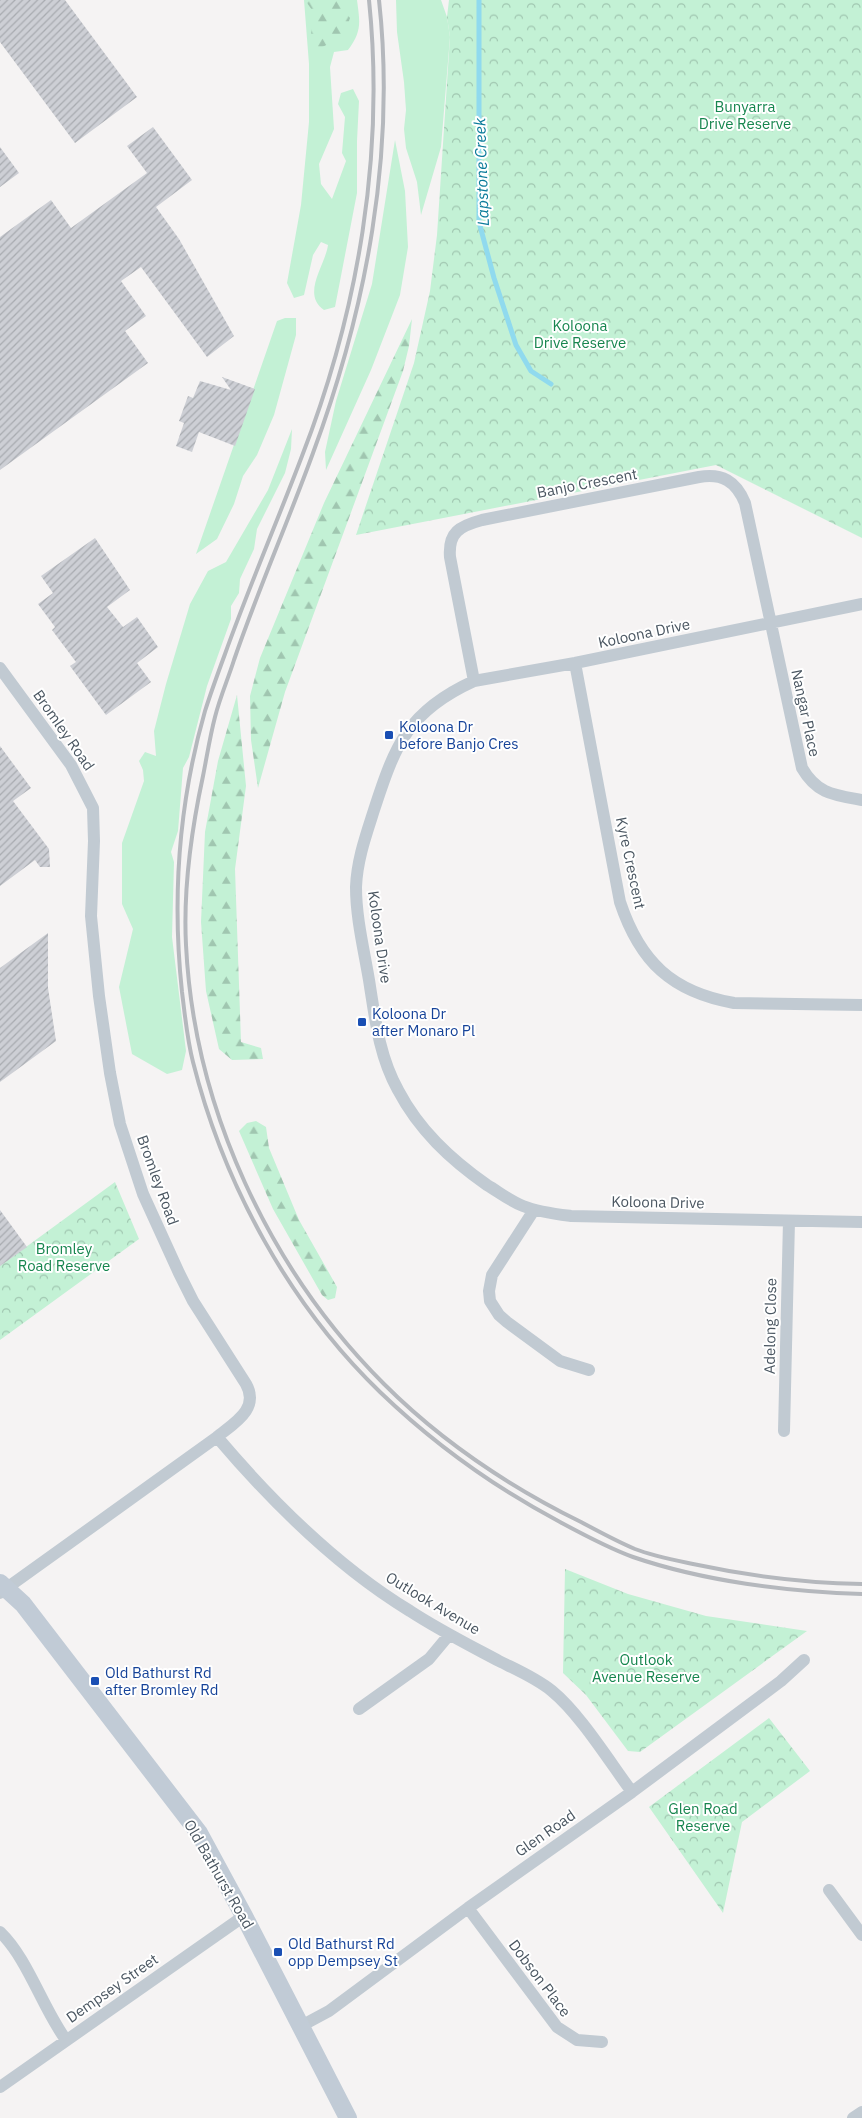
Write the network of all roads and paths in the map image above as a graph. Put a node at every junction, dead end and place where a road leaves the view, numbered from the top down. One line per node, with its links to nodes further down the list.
1 (862, 604): 2 (street, Koloona Drive)
2 (771, 623): 3 (street, Koloona Drive); 5 (street, Banjo Crescent); 6 (street, Nangar Place)
3 (575, 663): 5 (street, Koloona Drive); 7 (street, Kyre Crescent)
4 (0, 668): 13 (street, Bromley Road)
5 (474, 681): 8 (street, Koloona Drive)
6 (862, 800)
7 (862, 1005)
8 (534, 1210): 9 (street, Koloona Drive); 11 (street)
9 (789, 1221): 10 (street, Koloona Drive); 12 (street, Adelong Close)
10 (862, 1222)
11 (589, 1370)
12 (784, 1431)
13 (217, 1437): 14 (street, Bromley Road); 15 (street, Outlook Avenue)
14 (2, 1588): 21 (main road, Old Bathurst Road)
15 (449, 1635): 17 (street); 18 (street, Outlook Avenue)
16 (804, 1660): 18 (street, Glen Road)
17 (359, 1710)
18 (632, 1792): 20 (street, Glen Road)
19 (829, 1890): 23 (street)
20 (468, 1908): 24 (street, Glen Road); 26 (street, Dobson Place)
21 (244, 1916): 24 (main road, Old Bathurst Road); 25 (street, Dempsey Street)
22 (0, 1932): 25 (street)
23 (862, 1935)
24 (301, 2026): 29 (main road, Old Bathurst Road)
25 (66, 2040): 27 (street, Dempsey Street)
26 (602, 2042)
27 (0, 2087)
28 (862, 2112): 30 (street)
29 (348, 2118)
30 (853, 2118)

